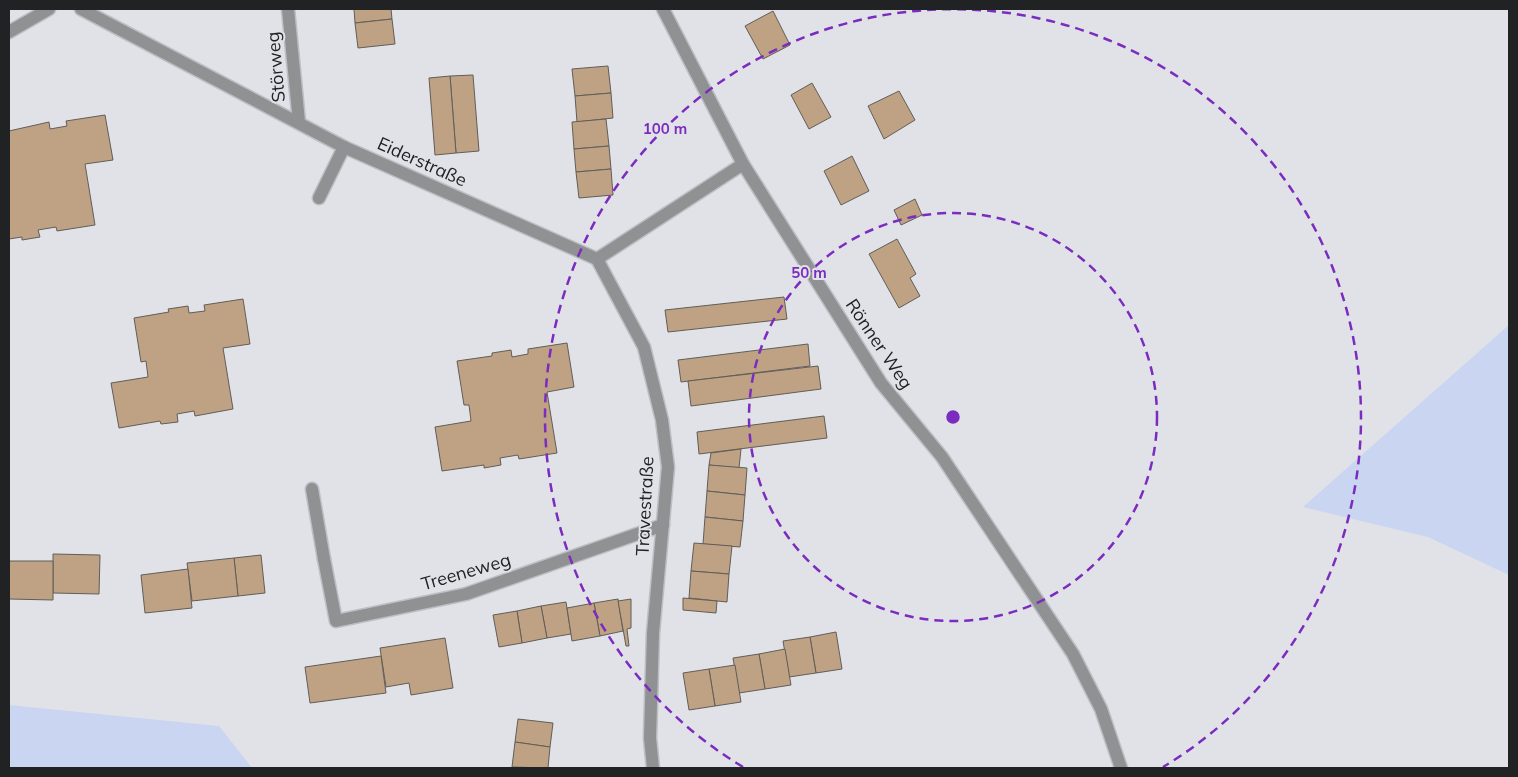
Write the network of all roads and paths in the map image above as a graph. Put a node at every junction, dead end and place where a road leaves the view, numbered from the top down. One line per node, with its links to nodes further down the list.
1 (49, 9): 5 (street)
2 (81, 9): 6 (street, Eiderstraße)
3 (288, 9): 6 (street, Störweg)
4 (663, 9): 8 (street, Rönner Weg)
5 (9, 32)
6 (299, 122): 7 (street, Eiderstraße)
7 (344, 147): 9 (street); 10 (street, Eiderstraße)
8 (743, 164): 10 (street); 14 (street, Rönner Weg)
9 (319, 198)
10 (597, 259): 12 (street, Travestraße)
11 (312, 489): 12 (street, Treeneweg)
12 (663, 525): 13 (street, Travestraße)
13 (653, 768)
14 (1121, 768)

